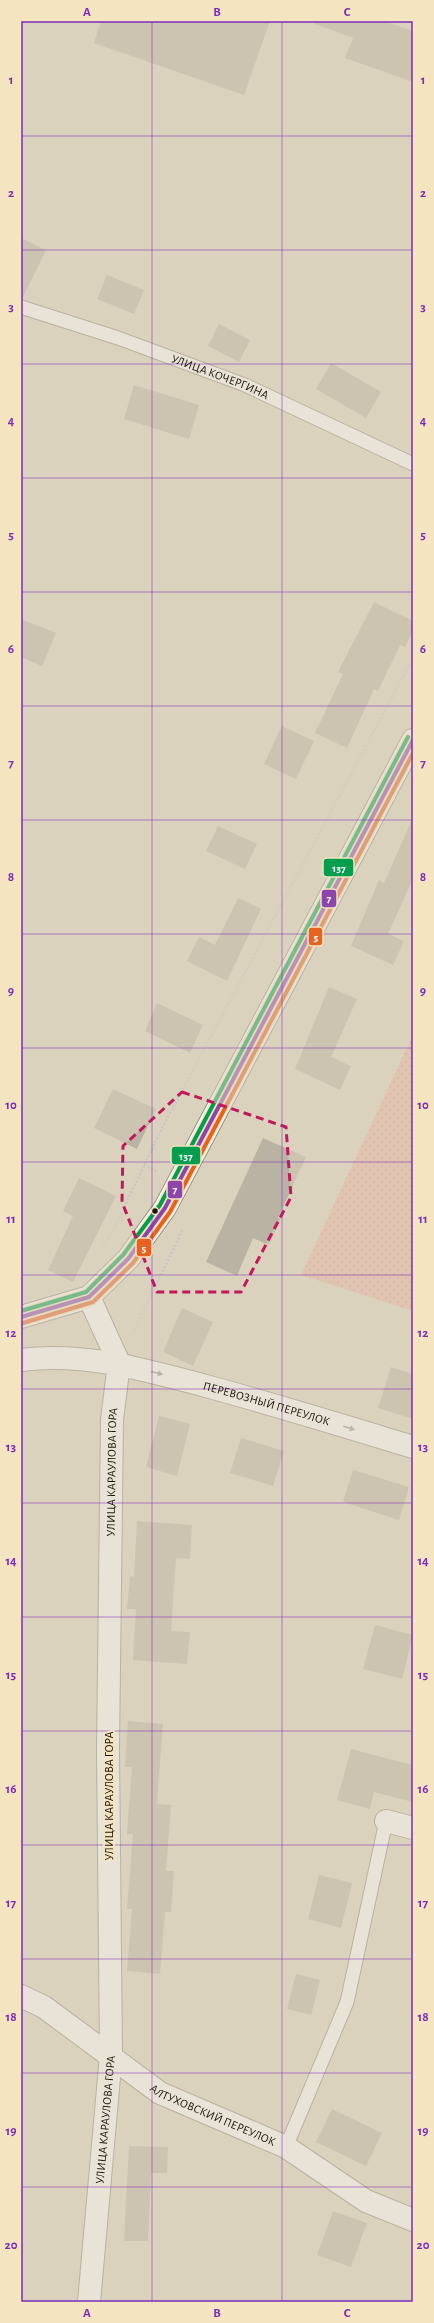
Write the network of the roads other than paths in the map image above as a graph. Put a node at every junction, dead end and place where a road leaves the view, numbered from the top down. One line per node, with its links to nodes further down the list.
1 (21, 307): 2 (lane, УЛИЦА КОЧЕРГИНА)
2 (413, 464)
3 (413, 740): 4 (street)
4 (90, 1297): 5 (street); 7 (street)
5 (21, 1317)
6 (21, 1360): 7 (street, ПЕРЕВОЗНЫЙ ПЕРЕУЛОК)
7 (119, 1363): 8 (street, ПЕРЕВОЗНЫЙ ПЕРЕУЛОК, one-way to 8); 12 (street, УЛИЦА КАРАУЛОВА ГОРА)
8 (413, 1447)
9 (386, 1821): 10 (street); 13 (lane)
10 (413, 1828)
11 (21, 1996): 12 (street, АЛТУХОВСКИЙ ПЕРЕУЛОК)
12 (111, 2055): 13 (street, АЛТУХОВСКИЙ ПЕРЕУЛОК); 15 (street, УЛИЦА КАРАУЛОВА ГОРА)
13 (286, 2146): 14 (street, АЛТУХОВСКИЙ ПЕРЕУЛОК)
14 (413, 2220)
15 (89, 2302)

